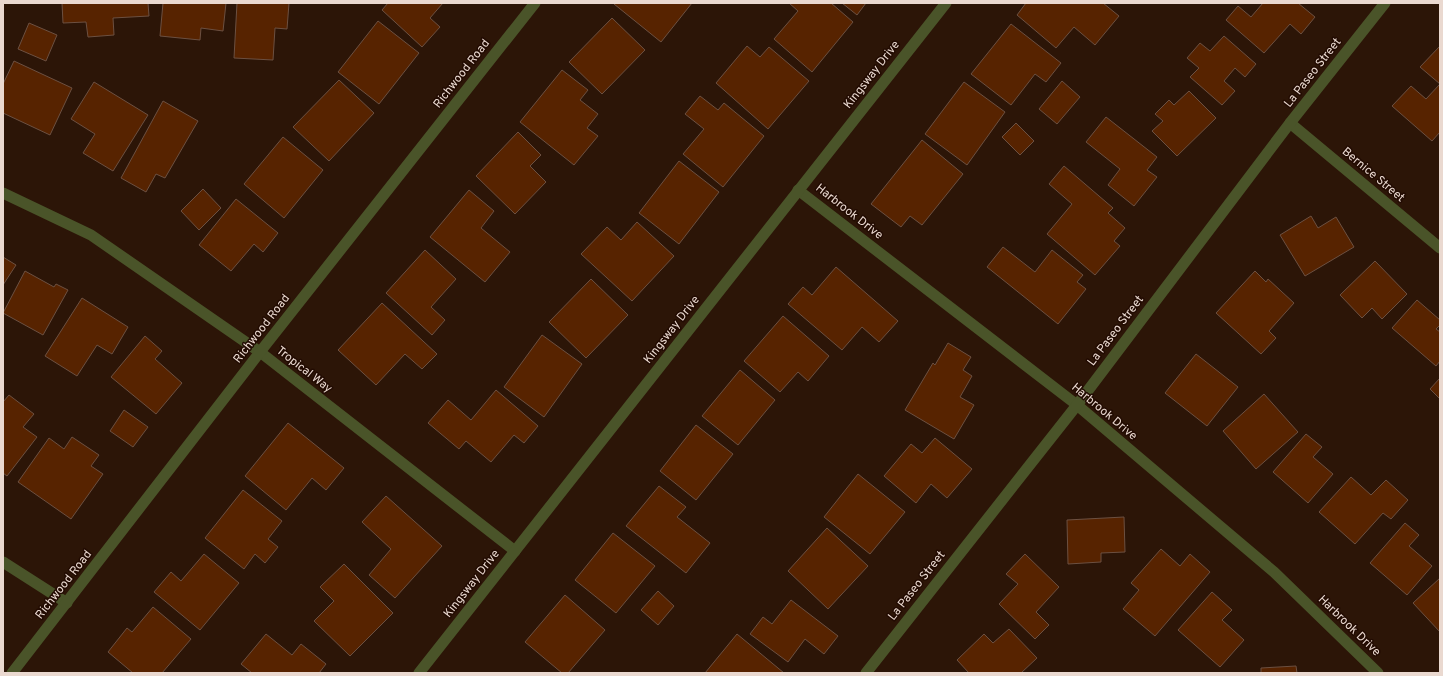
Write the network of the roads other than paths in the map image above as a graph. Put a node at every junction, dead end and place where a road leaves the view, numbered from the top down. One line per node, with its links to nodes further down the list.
1 (535, 3): 8 (street, Richwood Road)
2 (946, 3): 5 (street, Kingsway Drive)
3 (1385, 3): 4 (street, La Paseo Street)
4 (1290, 123): 7 (street, Bernice Street); 9 (street, La Paseo Street)
5 (798, 190): 9 (street, Harbrook Drive); 10 (street, Kingsway Drive)
6 (3, 193): 8 (street, Tropical Way)
7 (1440, 248)
8 (260, 352): 10 (street, Tropical Way); 12 (street, Richwood Road)
9 (1077, 405): 15 (street, La Paseo Street); 16 (street, Harbrook Drive)
10 (515, 551): 14 (street, Kingsway Drive)
11 (3, 562): 12 (street)
12 (67, 603): 13 (street, Richwood Road)
13 (12, 673)
14 (419, 673)
15 (866, 673)
16 (1378, 673)

